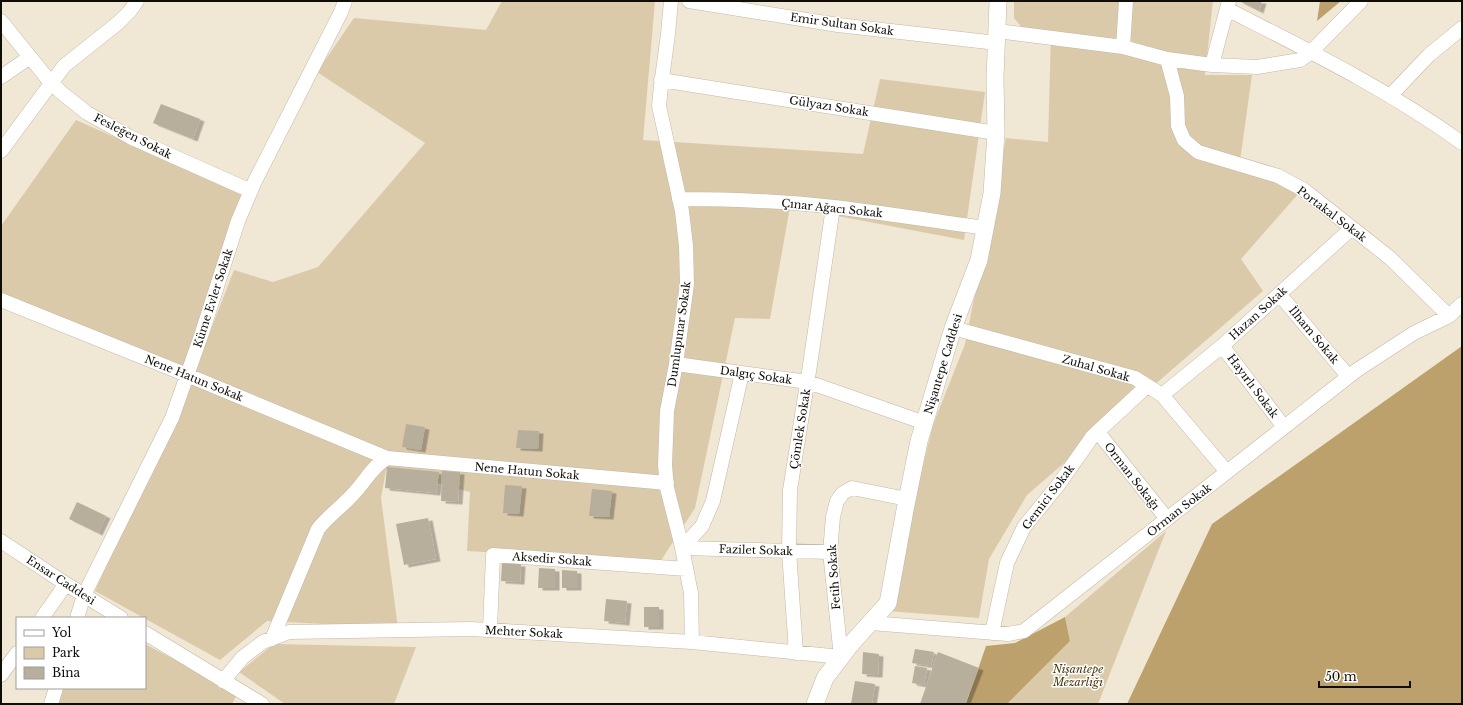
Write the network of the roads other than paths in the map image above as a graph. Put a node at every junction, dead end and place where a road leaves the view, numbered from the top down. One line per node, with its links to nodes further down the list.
1 (137, 1): 19 (street)
2 (345, 1): 24 (street, Küme Evler Sokak)
3 (671, 1): 18 (street, Dumlupınar Sokak)
4 (689, 1): 11 (street, Emir Sultan Sokak)
5 (998, 1): 11 (street, Nişantepe Caddesi)
6 (1126, 1): 12 (street)
7 (1361, 1): 13 (street, Emir Sultan Sokak)
8 (1228, 5): 13 (street); 16 (street)
9 (1, 21): 14 (street, Fesleğen Sokak)
10 (1462, 28): 20 (street)
11 (997, 37): 12 (street, Emir Sultan Sokak); 21 (street, Nişantepe Caddesi)
12 (1124, 47): 15 (street, Emir Sultan Sokak)
13 (1312, 52): 16 (street, Emir Sultan Sokak); 20 (street)
14 (30, 57): 17 (street); 19 (street, Fesleğen Sokak)
15 (1167, 59): 16 (street, Emir Sultan Sokak); 28 (street, Portakal Sokak)
16 (1212, 65)
17 (1, 77)
18 (662, 80): 21 (street, Gülyazı Sokak); 25 (street, Dumlupınar Sokak)
19 (51, 82): 23 (street); 24 (street, Fesleğen Sokak)
20 (1390, 96): 22 (street)
21 (996, 132): 27 (street, Nişantepe Caddesi)
22 (1461, 141)
23 (1, 152)
24 (251, 191): 37 (street, Küme Evler Sokak)
25 (679, 199): 26 (street, Çınar Ağacı Sokak); 35 (street, Dumlupınar Sokak)
26 (833, 207): 27 (street, Çınar Ağacı Sokak); 39 (street, Çömlek Sokak)
27 (985, 228): 33 (street, Nişantepe Caddesi)
28 (1352, 228): 29 (street, Hazan Sokak); 32 (street, Portakal Sokak)
29 (1279, 294): 34 (street, Hazan Sokak); 38 (street, İlham Sokak)
30 (1, 300): 37 (street, Nene Hatun Sokak)
31 (1462, 304): 32 (street, Orman Sokak)
32 (1449, 316): 38 (street, Orman Sokak)
33 (953, 328): 40 (street, Zuhal Sokak); 42 (street, Nişantepe Caddesi)
34 (1222, 346): 41 (street, Hazan Sokak); 43 (street, Hayırlı Sokak)
35 (676, 364): 36 (street, Dalgıç Sokak); 47 (street, Dumlupınar Sokak)
36 (742, 373): 39 (street, Dalgıç Sokak); 51 (street)
37 (187, 375): 45 (street, Nene Hatun Sokak); 56 (street, Küme Evler Sokak)
38 (1348, 376): 43 (street, Orman Sokak)
39 (808, 382): 42 (street, Dalgıç Sokak); 52 (street, Çömlek Sokak)
40 (1147, 386): 41 (street, Zuhal Sokak); 44 (street, Gemici Sokak)
41 (1162, 395): 46 (street, Zuhal Sokak)
42 (925, 423): 48 (street, Nişantepe Caddesi)
43 (1284, 427): 46 (street, Orman Sokak)
44 (1098, 432): 49 (street, Orman Sokağı); 62 (street, Gemici Sokak)
45 (387, 458): 47 (street, Nene Hatun Sokak); 64 (street)
46 (1227, 472): 49 (street, Orman Sokak)
47 (667, 484): 51 (street, Dumlupınar Sokak)
48 (907, 499): 53 (street, Fetih Sokak); 60 (street, Nişantepe Caddesi)
49 (1167, 519): 62 (street, Orman Sokak)
50 (1, 541): 55 (street, Ensar Caddesi)
51 (682, 548): 52 (street, Fazilet Sokak); 54 (street, Dumlupınar Sokak)
52 (789, 551): 53 (street, Fazilet Sokak); 66 (street, Çömlek Sokak)
53 (830, 552): 68 (street, Fetih Sokak)
54 (686, 569): 61 (street, Aksedir Sokak); 65 (street, Dumlupınar Sokak)
55 (66, 584): 56 (street, Ensar Caddesi); 57 (street)
56 (84, 595): 58 (street, Küme Evler Sokak); 59 (street, Ensar Caddesi)
57 (43, 617)
58 (77, 617)
59 (119, 617)
60 (871, 624): 62 (street, Orman Sokak); 68 (street, Nişantepe Caddesi)
61 (490, 630): 64 (street, Mehter Sokak); 65 (street, Mehter Sokak)
62 (992, 633)
63 (146, 634): 70 (street)
64 (272, 639): 70 (street, Mehter Sokak)
65 (692, 642): 66 (street, Mehter Sokak)
66 (796, 653): 68 (street, Mehter Sokak)
67 (16, 654): 69 (street)
68 (841, 657): 75 (street, Nişantepe Caddesi)
69 (1, 675)
70 (223, 681): 72 (street)
71 (56, 689): 73 (street)
72 (247, 700): 74 (street)
73 (51, 704)
74 (262, 704)
75 (815, 704)

